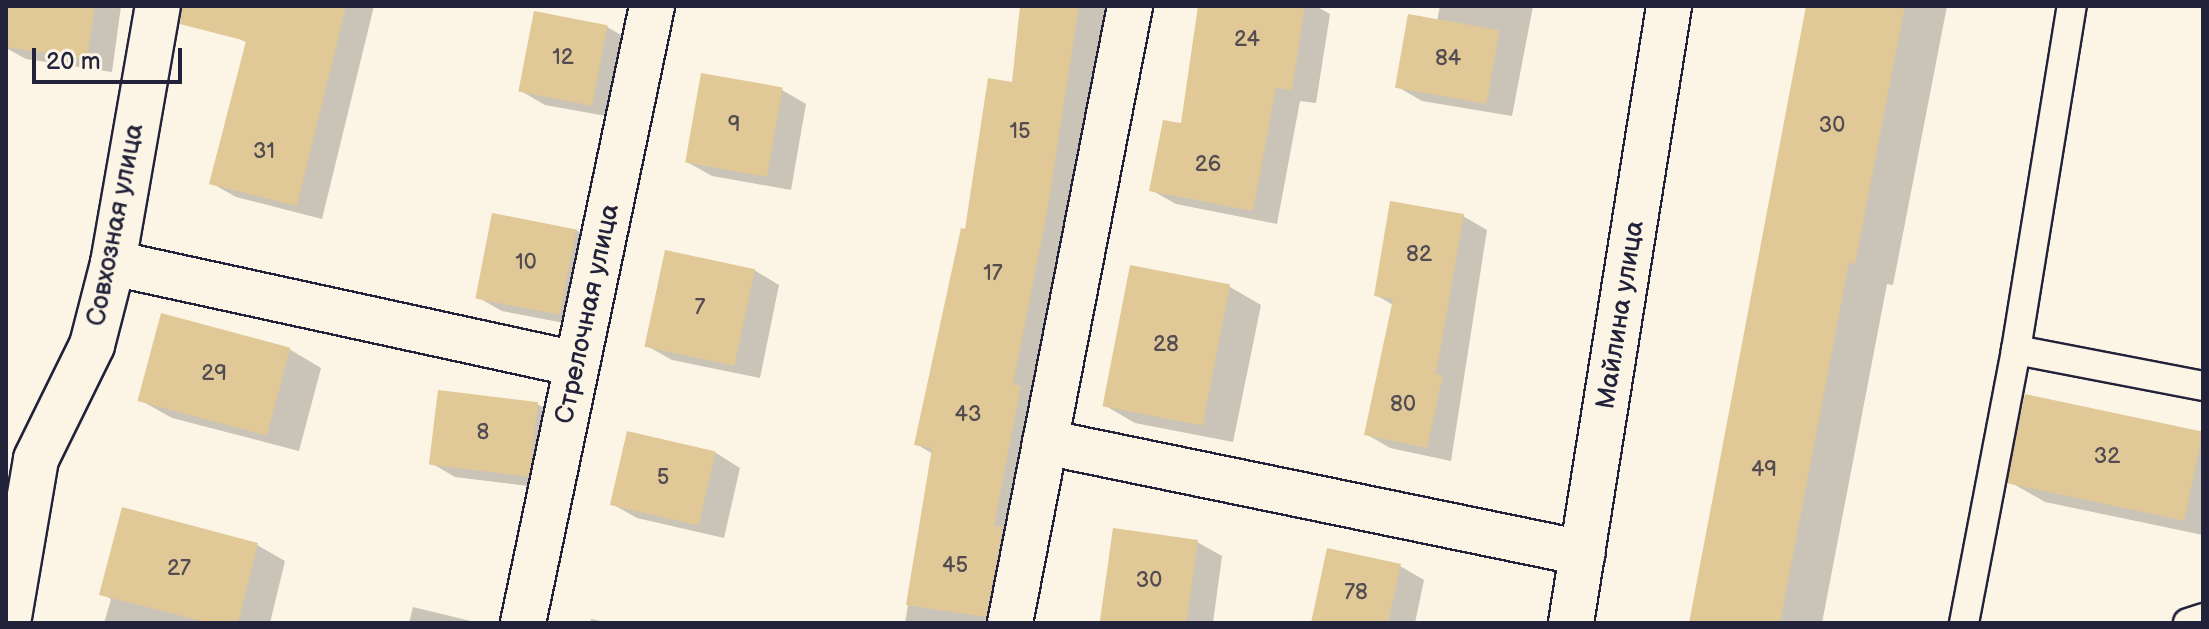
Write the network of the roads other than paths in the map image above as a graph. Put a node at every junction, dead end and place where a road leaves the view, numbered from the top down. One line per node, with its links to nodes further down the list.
1 (158, 6): 6 (street, Совхозная улица)
2 (652, 6): 8 (street, Стрелочная улица)
3 (1130, 6): 10 (street)
4 (1669, 6): 12 (street, Майлина улица)
5 (2072, 6): 7 (lane)
6 (113, 263): 8 (street); 11 (street, Совхозная улица)
7 (2016, 350): 9 (lane); 18 (lane)
8 (577, 364): 15 (street, Стрелочная улица)
9 (2203, 386)
10 (1045, 442): 12 (street); 16 (street)
11 (21, 458): 14 (street, Совхозная улица)
12 (1583, 553): 17 (street, Майлина улица)
13 (2203, 618): 19 (lane)
14 (8, 623)
15 (523, 623)
16 (1010, 623)
17 (1571, 623)
18 (1964, 623)
19 (2188, 623)

